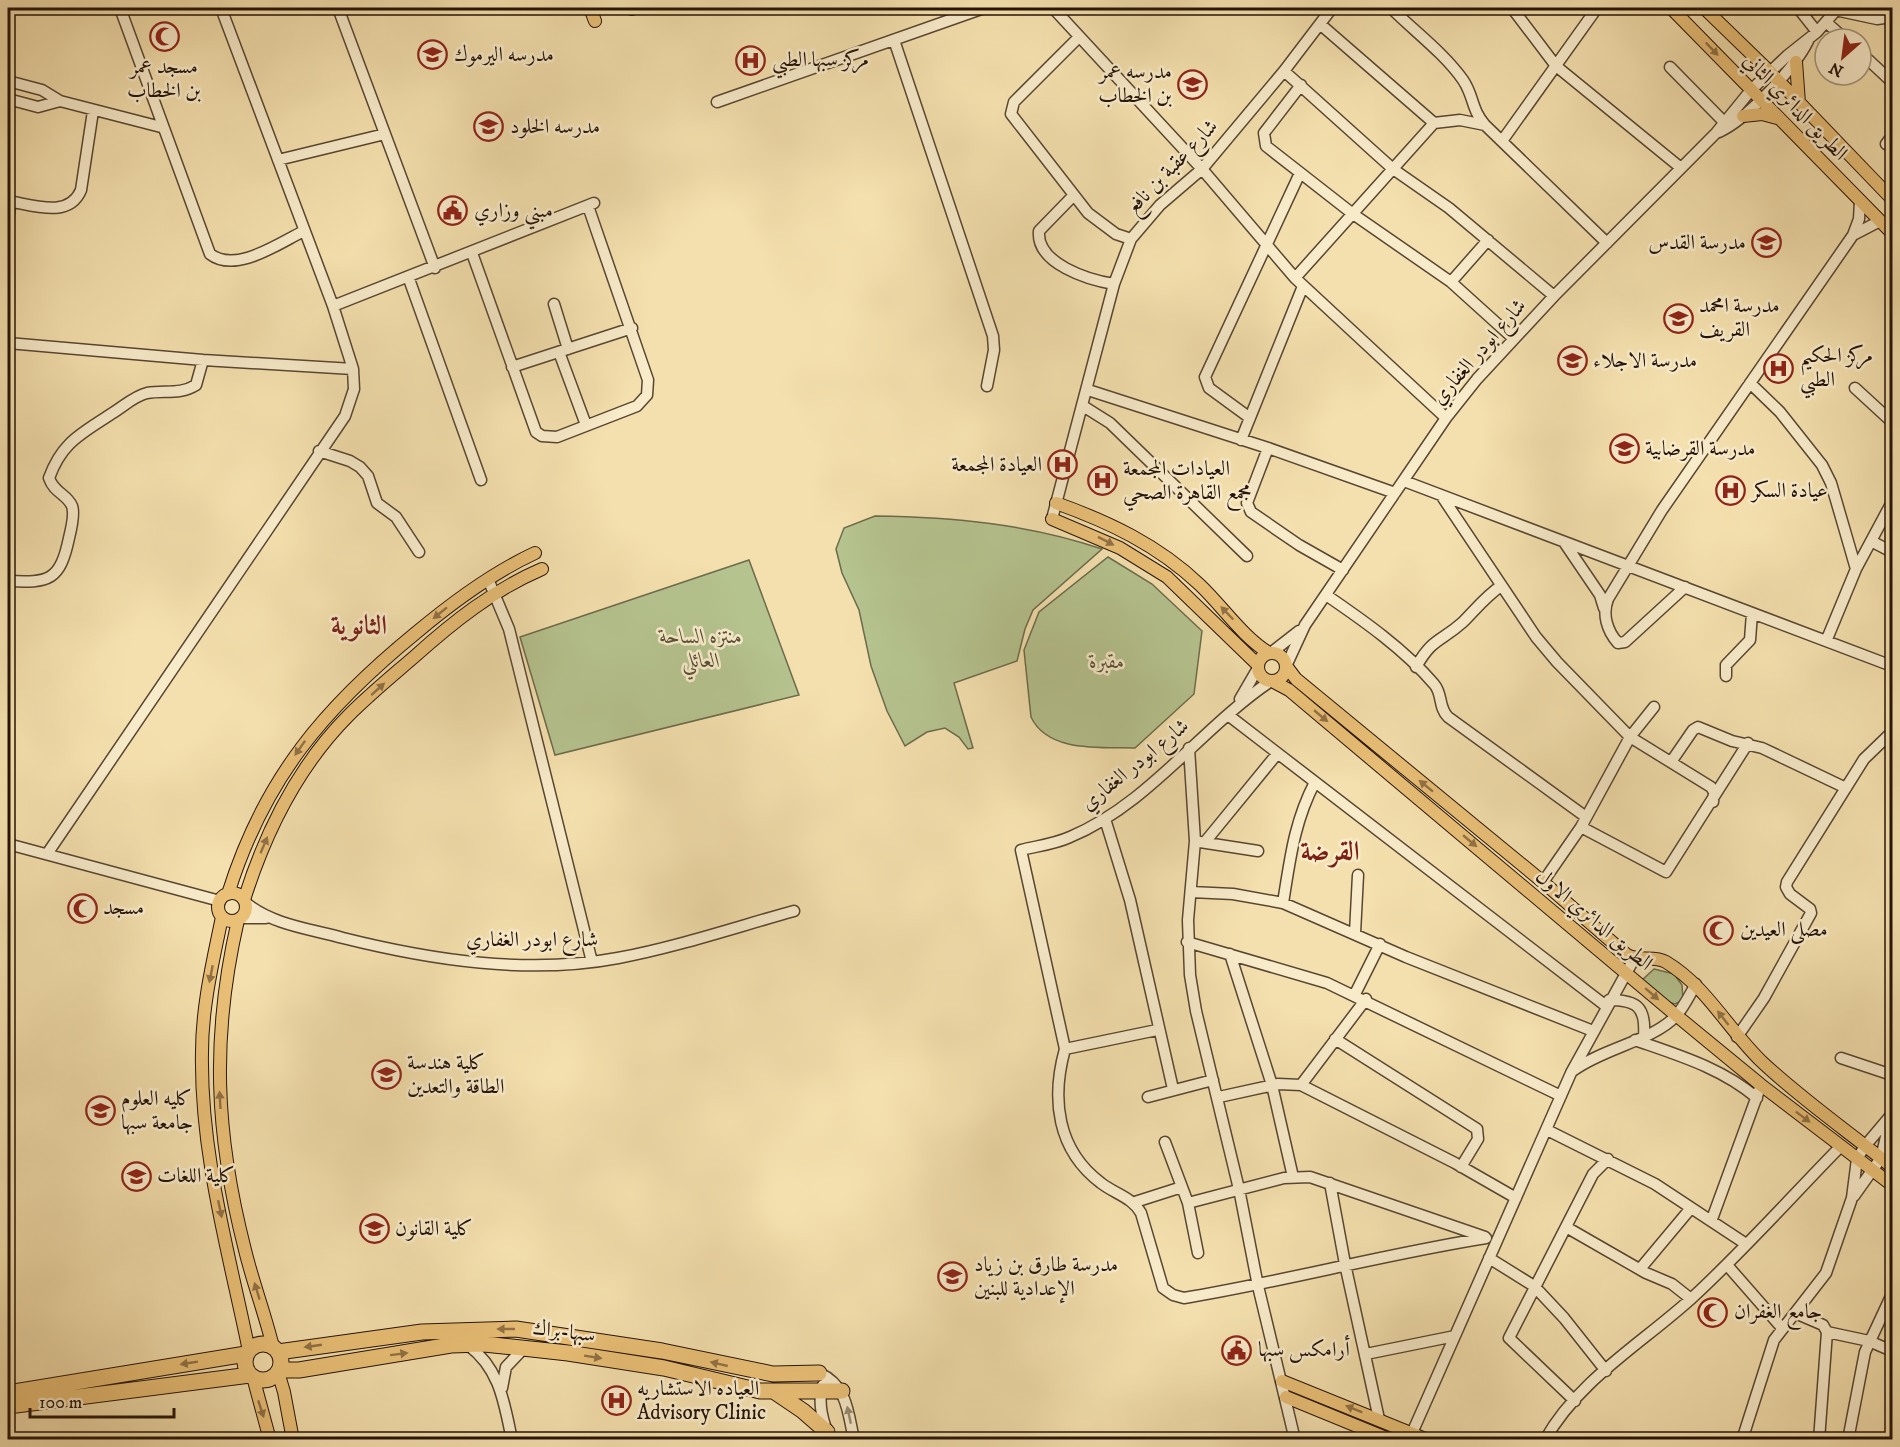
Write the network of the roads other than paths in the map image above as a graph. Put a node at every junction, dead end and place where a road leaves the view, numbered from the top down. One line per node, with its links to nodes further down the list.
1 (120, 8): 44 (street)
2 (221, 8): 48 (street)
3 (338, 8): 46 (street)
4 (590, 8): 16 (main road)
5 (984, 8): 23 (street)
6 (1053, 8): 22 (street)
7 (1330, 8): 18 (street, شارع عقبة بن نافع)
8 (1391, 8): 43 (street)
9 (1512, 8): 26 (street)
10 (1597, 8): 26 (street)
11 (1671, 8): 33 (main road, الطريق الدائري الثاني, one-way to 33)
12 (1704, 8): 29 (main road, الطريق الدائري الثاني)
13 (1798, 8): 21 (street)
14 (1837, 9): 15 (street); 17 (street, شارع ابودر الغفاري)
15 (1893, 17)
16 (595, 21)
17 (1826, 22): 19 (street, شارع ابودر الغفاري); 20 (street)
18 (1320, 24): 28 (street, شارع عقبة بن نافع); 42 (street)
19 (1821, 27)
20 (1832, 27)
21 (1813, 35): 24 (street, شارع ابودر الغفاري); 29 (street, شارع ابودر الغفاري)
22 (1078, 38): 50 (street); 53 (street)
23 (894, 40): 36 (street); 84 (street)
24 (1796, 62): 29 (street, شارع ابودر الغفاري); 37 (main road)
25 (1873, 64): 31 (street)
26 (1556, 66): 47 (street); 49 (street)
27 (1670, 67): 41 (street)
28 (1284, 71): 32 (street); 50 (street, شارع عقبة بن نافع)
29 (1774, 76): 33 (street, شارع ابودر الغفاري); 37 (main road, الطريق الدائري الثاني)
30 (8, 81): 35 (street)
31 (1893, 82)
32 (1301, 85): 51 (street); 52 (street)
33 (1756, 94): 39 (street, شارع ابودر الغفاري); 40 (main road, الطريق الدائري الثاني); 41 (street, شارع ابودر الغفاري)
34 (8, 99): 35 (street)
35 (60, 101): 38 (street)
36 (717, 102)
37 (1799, 104): 54 (main road, الطريق الدائري الثاني)
38 (93, 111): 44 (street); 55 (street)
39 (1743, 116): 40 (main road); 45 (street, شارع ابودر الغفاري)
40 (1781, 120): 56 (main road, الطريق الدائري الثاني)
41 (1724, 122): 45 (street, شارع ابودر الغفاري)
42 (1434, 123): 43 (street); 51 (street)
43 (1485, 125): 47 (street)
44 (161, 127): 60 (street)
45 (1716, 133): 49 (street, شارع ابودر الغفاري)
46 (385, 135): 48 (street); 68 (street)
47 (1502, 141): 65 (street)
48 (278, 160): 60 (street)
49 (1681, 168): 65 (street, شارع ابودر الغفاري)
50 (1202, 169): 63 (street, شارع عقبة بن نافع); 66 (street)
51 (1393, 169): 57 (street); 64 (street)
52 (1300, 173): 57 (street); 66 (street)
53 (1073, 196): 63 (street); 72 (street)
54 (1893, 200)
55 (9, 201): 59 (street)
56 (1860, 201): 58 (main road, الطريق الدائري الثاني); 62 (street)
57 (1353, 214): 70 (street); 71 (street)
58 (1880, 221): 61 (main road, الطريق الدائري الثاني); 62 (street)
59 (8, 224)
60 (304, 231): 75 (street)
61 (1893, 233)
62 (1853, 236): 83 (street)
63 (1131, 239): 72 (street, شارع عقبة بن نافع)
64 (1488, 240): 71 (street); 73 (street)
65 (1607, 243): 73 (street, شارع ابودر الغفاري)
66 (1267, 244): 70 (street); 88 (street)
67 (472, 253): 68 (street); 76 (street); 81 (street)
68 (435, 268): 69 (street)
69 (409, 279): 75 (street); 95 (street)
70 (1299, 282): 88 (street); 89 (street)
71 (1451, 282): 77 (street)
72 (1114, 284): 86 (street, شارع عقبة بن نافع)
73 (1554, 296): 77 (street, شارع ابودر الغفاري)
74 (554, 304): 79 (street)
75 (333, 306): 82 (street)
76 (632, 328): 79 (street); 91 (street)
77 (1513, 338): 89 (street, شارع ابودر الغفاري)
78 (8, 343): 80 (street)
79 (564, 351): 81 (street); 91 (street)
80 (203, 360): 82 (street); 113 (street)
81 (512, 367): 91 (street)
82 (353, 369): 94 (street)
83 (1750, 383): 108 (street); 110 (street)
84 (987, 386)
85 (1856, 388): 90 (street)
86 (1088, 390): 87 (street, شارع عقبة بن نافع); 92 (street)
87 (1083, 406): 100 (street, شارع عقبة بن نافع); 107 (street)
88 (1250, 418): 92 (street)
89 (1446, 418): 96 (street, شارع ابودر الغفاري)
90 (1893, 422)
91 (586, 425)
92 (1241, 440): 93 (street)
93 (1268, 448): 97 (street); 111 (street)
94 (319, 451): 104 (street); 145 (street)
95 (482, 480)
96 (1404, 481): 97 (street, شارع ابودر الغفاري); 98 (street)
97 (1395, 493): 111 (street, شارع ابودر الغفاري)
98 (1441, 495): 103 (street); 114 (street)
99 (1893, 502): 102 (street)
100 (1056, 503): 101 (street, شارع عقبة بن نافع); 122 (main road, one-way to 100)
101 (1052, 519): 125 (main road, one-way to 125)
102 (1871, 540): 105 (street); 110 (street)
103 (1564, 542): 108 (street); 118 (street)
104 (418, 552)
105 (1893, 552)
106 (535, 553): 112 (main road)
107 (1247, 556)
108 (1630, 566): 115 (street); 118 (street)
109 (542, 569): 116 (main road)
110 (1856, 569): 121 (street)
111 (1342, 570): 117 (street, شارع ابودر الغفاري)
112 (488, 579): 116 (street); 149 (main road, one-way to 149)
113 (8, 581)
114 (1501, 586): 126 (street); 132 (street)
115 (1685, 586): 118 (street); 119 (street)
116 (495, 593): 150 (main road, one-way to 116); 161 (street)
117 (1326, 595): 120 (street, شارع ابودر الغفاري); 126 (street)
118 (1604, 608)
119 (1752, 613): 121 (street); 127 (street)
120 (1305, 625): 122 (street, شارع ابودر الغفاري); 123 (street, شارع ابودر الغفاري)
121 (1827, 639): 124 (street)
122 (1270, 653): 123 (main road); 125 (main road)
123 (1287, 665): 128 (main road); 147 (main road, الطريق الدائري الاول, one-way to 123)
124 (1893, 666)
125 (1258, 667): 128 (main road); 130 (street, شارع ابودر الغفاري)
126 (1416, 667): 141 (street)
127 (1726, 676)
128 (1272, 682): 130 (street, شارع ابودر الغفاري); 162 (main road, الطريق الدائري الاول, one-way to 162)
129 (1654, 707): 132 (street)
130 (1231, 712): 134 (street, شارع ابودر الغفاري); 135 (street)
131 (1893, 732): 138 (street)
132 (1630, 737): 136 (street); 141 (street)
133 (1748, 743): 136 (street); 138 (street); 139 (street)
134 (1189, 748): 140 (street, شارع ابودر الغفاري); 142 (street)
135 (1277, 754): 137 (street); 142 (street)
136 (1671, 762): 139 (street)
137 (1315, 782): 151 (street); 165 (street)
138 (1846, 788): 169 (street)
139 (1713, 802): 141 (street)
140 (1105, 819): 167 (street); 172 (street, شارع ابودر الغفاري)
141 (1584, 822): 147 (street)
142 (1200, 842): 144 (street); 148 (street)
143 (8, 844): 145 (street)
144 (1258, 851)
145 (47, 854): 149 (street)
146 (1358, 875): 156 (street)
147 (1543, 882): 160 (main road, الطريق الدائري الاول)
148 (1191, 892): 151 (street); 157 (street)
149 (224, 898): 150 (main road); 153 (main road)
150 (245, 902): 154 (street, شارع ابودر الغفاري); 155 (main road)
151 (1283, 903): 156 (street)
152 (794, 911): 161 (street, شارع ابودر الغفاري)
153 (222, 917): 155 (main road); 228 (main road, one-way to 228)
154 (270, 918): 155 (street, شارع ابودر الغفاري); 161 (street, شارع ابودر الغفاري)
155 (240, 919): 226 (main road, one-way to 155)
156 (1355, 933): 158 (street)
157 (1187, 942): 159 (street); 176 (street)
158 (1380, 944): 164 (street); 168 (street)
159 (1230, 954): 164 (street); 177 (street)
160 (1634, 959): 162 (street); 163 (main road, الطريق الدائري الاول)
161 (592, 962)
162 (1625, 971): 165 (street); 166 (main road, الطريق الدائري الاول, one-way to 166)
163 (1696, 984): 166 (street); 169 (main road, الطريق الدائري الاول, one-way to 163)
164 (1360, 996): 171 (street); 182 (street)
165 (1608, 1003): 168 (street); 170 (street)
166 (1677, 1016): 170 (street); 179 (main road, الطريق الدائري الاول)
167 (1157, 1030): 172 (street); 180 (street)
168 (1593, 1031): 174 (street)
169 (1737, 1037): 189 (main road, الطريق الدائري الاول)
170 (1639, 1038): 174 (street); 184 (street)
171 (1335, 1039): 178 (street); 193 (street)
172 (1065, 1049): 203 (street)
173 (1840, 1058): 175 (street)
174 (1571, 1072): 182 (street)
175 (1893, 1075)
176 (1213, 1080): 180 (street); 183 (street)
177 (1272, 1085): 178 (street); 183 (street); 196 (street)
178 (1301, 1085): 193 (street)
179 (1761, 1085): 184 (street); 188 (main road, الطريق الدائري الاول, one-way to 188)
180 (1173, 1089): 181 (street)
181 (1148, 1096)
182 (1561, 1096): 186 (street)
183 (1219, 1097): 200 (street)
184 (1757, 1098): 206 (street)
185 (1892, 1115): 189 (street); 190 (street)
186 (1547, 1130): 191 (street); 201 (street)
187 (1165, 1142): 199 (street)
188 (1841, 1146): 192 (main road, الطريق الدائري الاول); 209 (street)
189 (1865, 1146): 190 (main road, الطريق الدائري الاول); 192 (street)
190 (1881, 1158): 194 (main road, الطريق الدائري الاول); 195 (street)
191 (1608, 1159): 205 (street); 207 (street)
192 (1857, 1159): 195 (main road, الطريق الدائري الاول); 202 (street)
193 (1461, 1167): 201 (street)
194 (1893, 1167)
195 (1873, 1171): 198 (main road, الطريق الدائري الاول); 202 (street)
196 (1293, 1177): 197 (street); 200 (street)
197 (1330, 1183): 208 (street); 212 (street)
198 (1893, 1185)
199 (1182, 1187): 203 (street); 204 (street)
200 (1239, 1189): 204 (street); 215 (street)
201 (1516, 1198): 208 (street)
202 (1852, 1198): 219 (street)
203 (1135, 1202): 215 (street)
204 (1188, 1203): 210 (street)
205 (1691, 1208): 206 (street); 214 (street)
206 (1712, 1219): 209 (street)
207 (1566, 1227): 214 (street); 216 (street)
208 (1492, 1239): 211 (street); 212 (street)
209 (1746, 1244): 213 (street)
210 (1198, 1253)
211 (1489, 1258): 216 (street); 222 (street)
212 (1345, 1264): 215 (street); 229 (street)
213 (1727, 1265): 218 (street); 220 (street)
214 (1640, 1269): 218 (street)
215 (1258, 1286): 234 (street)
216 (1534, 1286): 231 (street); 241 (street)
217 (1893, 1294): 223 (street)
218 (1691, 1299): 231 (street)
219 (1795, 1313): 220 (street); 221 (street)
220 (1782, 1328): 254 (street)
221 (1827, 1332): 223 (street); 255 (street)
222 (1455, 1336): 229 (street); 245 (street)
223 (1869, 1341): 227 (street); 256 (street)
224 (468, 1345): 225 (highway, سبها-براك); 230 (highway, سبها-براك, one-way to 224); 236 (street)
225 (524, 1348): 236 (street); 237 (highway, سبها-براك, one-way to 237)
226 (275, 1349): 228 (highway); 230 (highway); 232 (highway, سبها-براك, one-way to 226)
227 (1893, 1350)
228 (248, 1352): 233 (highway); 239 (highway, one-way to 239)
229 (1366, 1354): 243 (street)
230 (278, 1371): 233 (highway); 247 (main road)
231 (1606, 1371): 241 (street)
232 (824, 1375): 235 (street); 238 (street)
233 (252, 1376): 242 (highway); 246 (main road, one-way to 246)
234 (1282, 1381): 240 (street); 243 (main road, one-way to 234)
235 (842, 1391): 238 (highway, سبها-براك); 249 (street, one-way to 235)
236 (502, 1392): 248 (street)
237 (775, 1392): 238 (highway, سبها-براك); 244 (highway)
238 (821, 1392): 244 (street)
239 (8, 1394)
240 (1286, 1397): 250 (street); 251 (main road)
241 (1575, 1401): 253 (street)
242 (8, 1406)
243 (1379, 1419): 245 (main road)
244 (829, 1436)
245 (1410, 1436): 252 (main road)
246 (270, 1440)
247 (293, 1440)
248 (512, 1440)
249 (854, 1440)
250 (1295, 1440)
251 (1391, 1440)
252 (1428, 1440)
253 (1545, 1440)
254 (1742, 1440)
255 (1819, 1440)
256 (1848, 1440)

